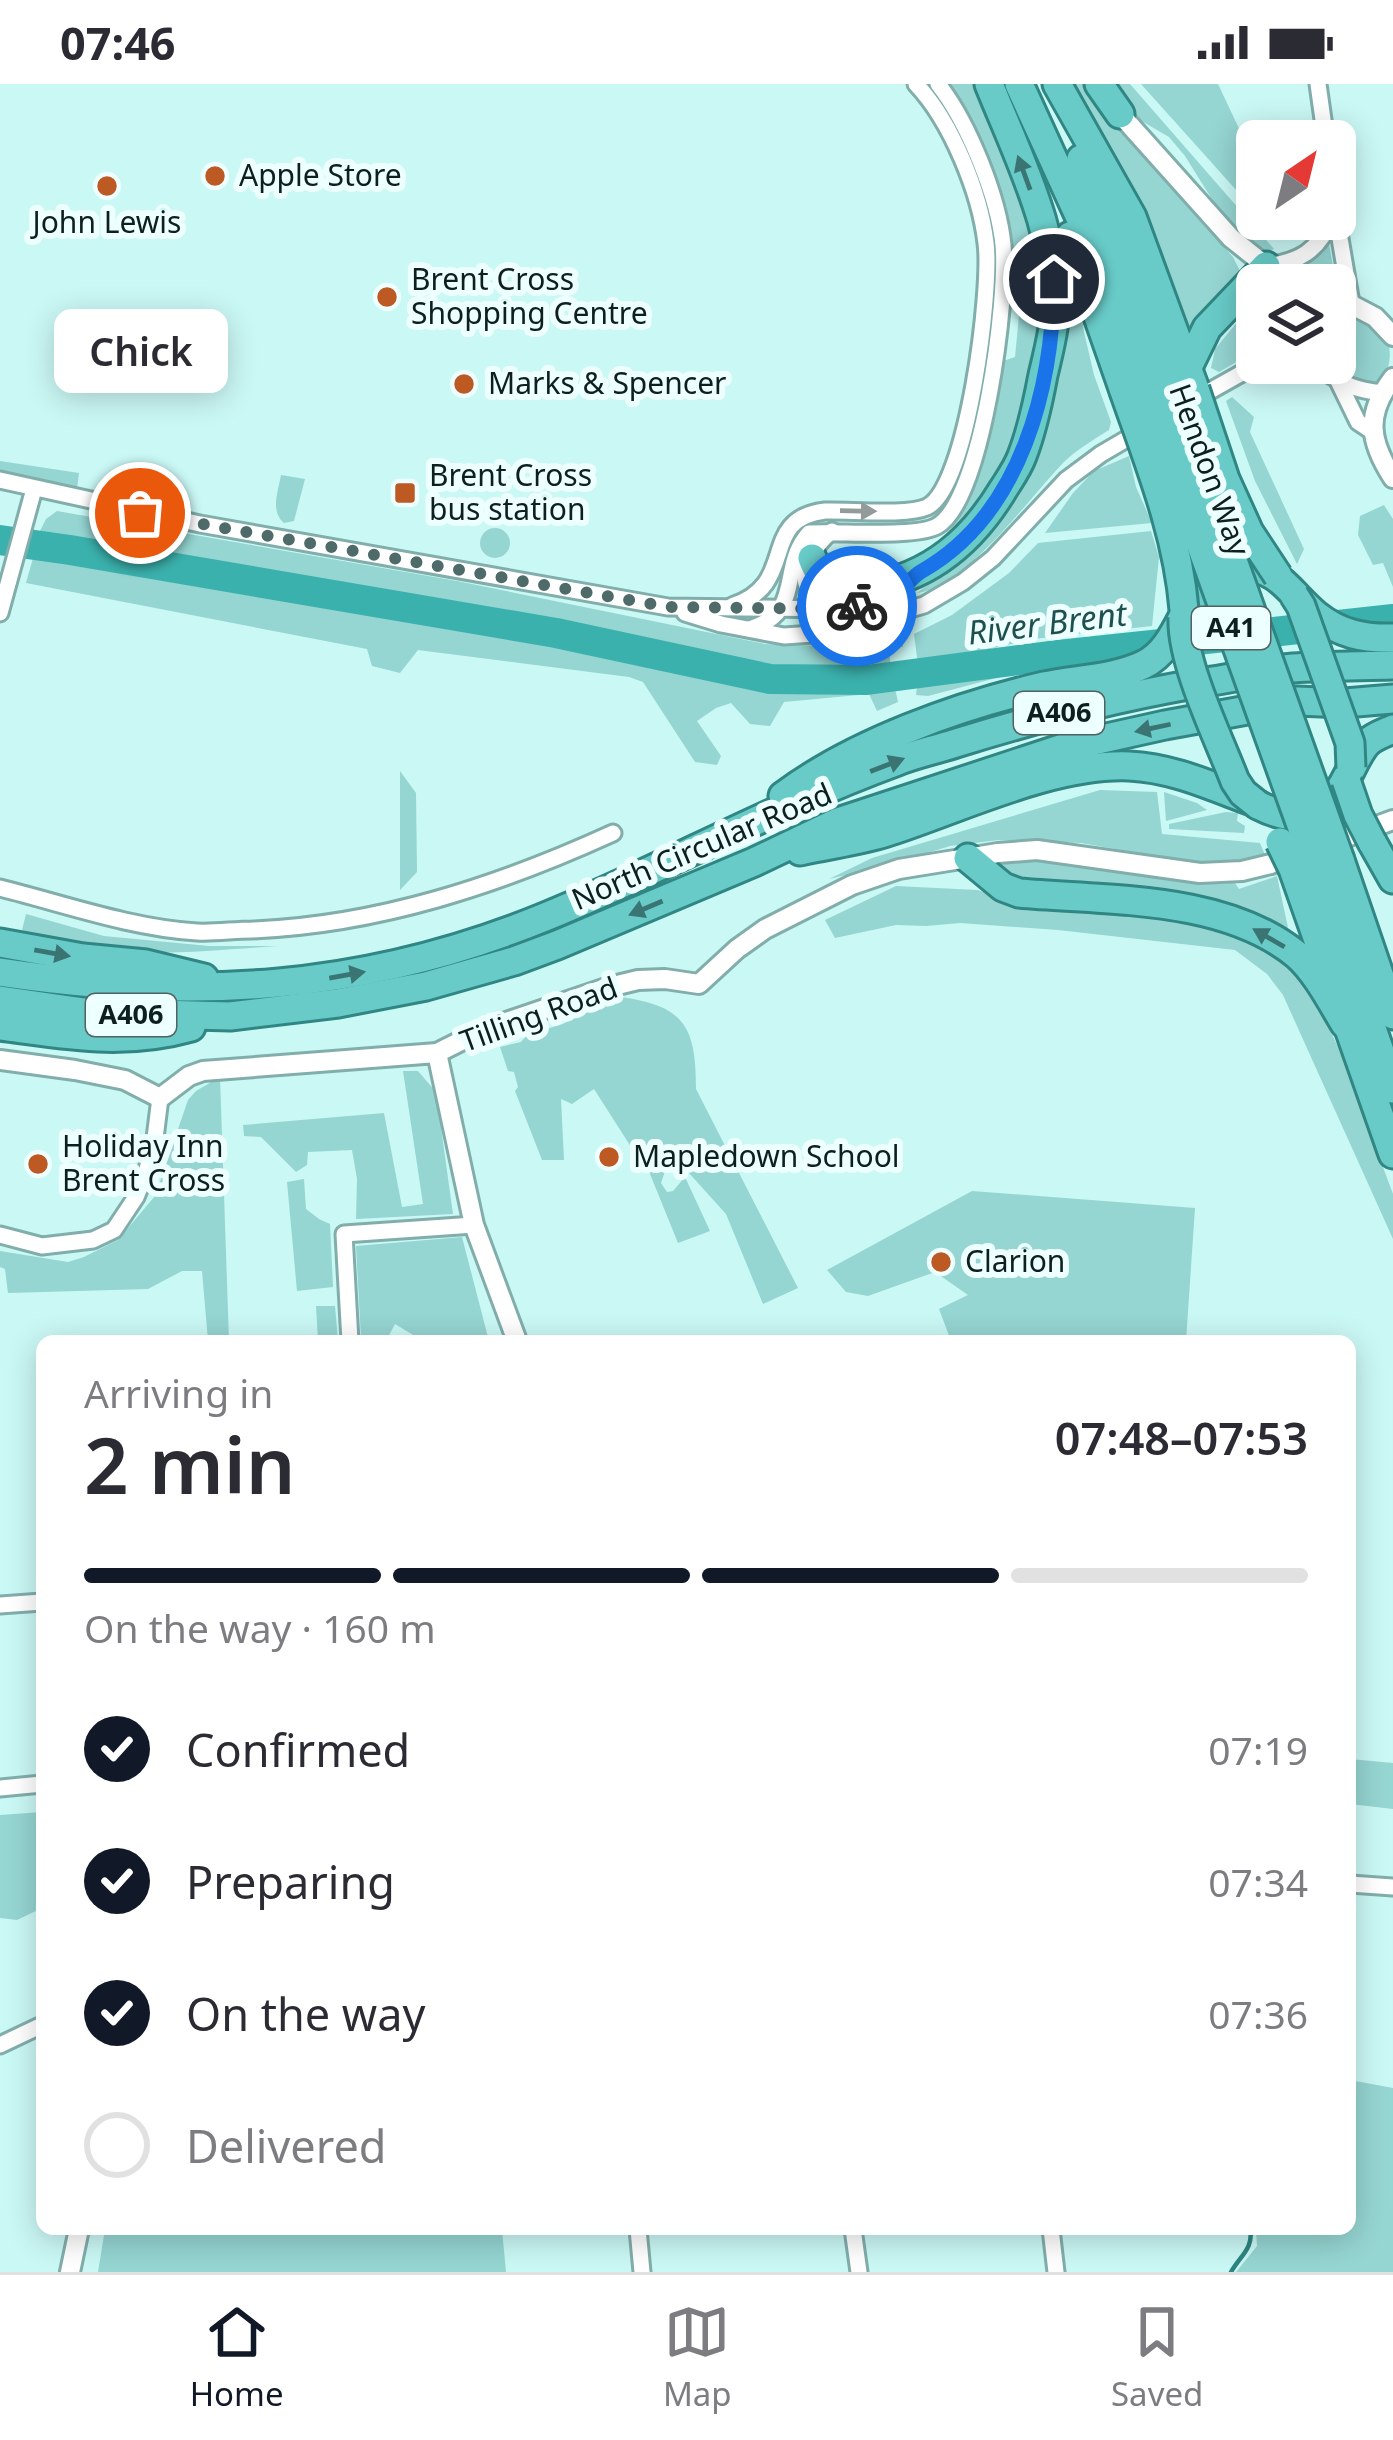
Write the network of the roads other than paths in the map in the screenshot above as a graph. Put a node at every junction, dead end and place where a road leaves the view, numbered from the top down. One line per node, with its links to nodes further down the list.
1 (916, 84): 27 (street, one-way to 1)
2 (938, 84): 25 (street)
3 (989, 84): 28 (highway, one-way to 3)
4 (1019, 84): 19 (highway, A41)
5 (1052, 84): 19 (highway, Hendon Way / A41)
6 (1099, 84): 8 (highway)
7 (1318, 84): 9 (street)
8 (1120, 114): 11 (street)
9 (1323, 120)
10 (1321, 240): 12 (street)
11 (1264, 264)
12 (1276, 264)
13 (1236, 298): 19 (highway)
14 (1356, 307): 15 (street)
15 (1393, 336)
16 (1236, 376): 35 (street)
17 (1339, 384): 21 (street)
18 (1342, 384): 20 (street)
19 (1165, 385): 29 (highway, A41, bridge); 34 (highway, A41, bridge); 45 (highway, Hendon Way / A41, bridge)
20 (1387, 385): 21 (street)
21 (1373, 432): 22 (street)
22 (1393, 478)
23 (0, 480): 24 (street)
24 (34, 489): 30 (street); 33 (street)
25 (832, 531): 26 (street); 32 (street)
26 (812, 558): 28 (highway); 35 (street)
27 (776, 568): 31 (street); 32 (street)
28 (917, 574): 35 (highway)
29 (1286, 586): 34 (highway, bridge); 37 (highway); 41 (highway, bridge)
30 (668, 607): 31 (street); 36 (street)
31 (728, 608): 32 (street)
32 (778, 611): 35 (street); 35 (street); 36 (street)
33 (0, 613)
34 (1184, 614): 42 (highway, bridge); 43 (highway, A406)
35 (839, 618): 36 (street)
36 (750, 629)
37 (1393, 638)
38 (1393, 665): 43 (highway, North Circular Road / A406, one-way to 38)
39 (1393, 699): 47 (highway, North Circular Road / A406, one-way to 47)
40 (1393, 729): 41 (highway)
41 (1348, 774): 42 (highway, bridge); 45 (highway, A41, bridge)
42 (1255, 803): 45 (highway, A41, bridge); 47 (highway, A406)
43 (741, 827): 53 (highway, North Circular Road / A406, one-way to 43)
44 (613, 832): 49 (street)
45 (1346, 844): 46 (street, Tilling Road); 48 (highway, A41); 54 (highway, Hendon Way / A41); 55 (highway, A41); 59 (highway, Hendon Way / A41)
46 (968, 858): 55 (highway, one-way to 46); 57 (street, Tilling Road)
47 (754, 862): 53 (highway, North Circular Road / A406, one-way to 53)
48 (1393, 879)
49 (0, 888)
50 (0, 943): 53 (highway, A406, one-way to 53)
51 (0, 972): 53 (highway, North Circular Road / A406)
52 (0, 1000): 53 (highway, North Circular Road / A406)
53 (230, 1002): 56 (highway, A406)
54 (1393, 1015)
55 (1345, 1024): 61 (highway, A41)
56 (0, 1026)
57 (437, 1053): 60 (street, Tilling Road); 62 (street)
58 (0, 1060): 60 (street)
59 (1393, 1089)
60 (160, 1098): 63 (street)
61 (1393, 1154)
62 (474, 1225): 64 (street); 65 (street)
63 (0, 1235)
64 (350, 1335)
65 (515, 1335)
66 (36, 1602): 67 (street)
67 (0, 1605)
68 (36, 1785): 69 (street)
69 (0, 1788)
70 (1356, 1884): 71 (street)
71 (1393, 1887)
72 (36, 2028): 73 (street)
73 (0, 2045)
74 (78, 2235): 78 (street)
75 (639, 2235): 79 (street)
76 (854, 2235): 80 (street)
77 (1053, 2235): 81 (street)
78 (70, 2272)
79 (642, 2272)
80 (859, 2272)
81 (1056, 2272)

